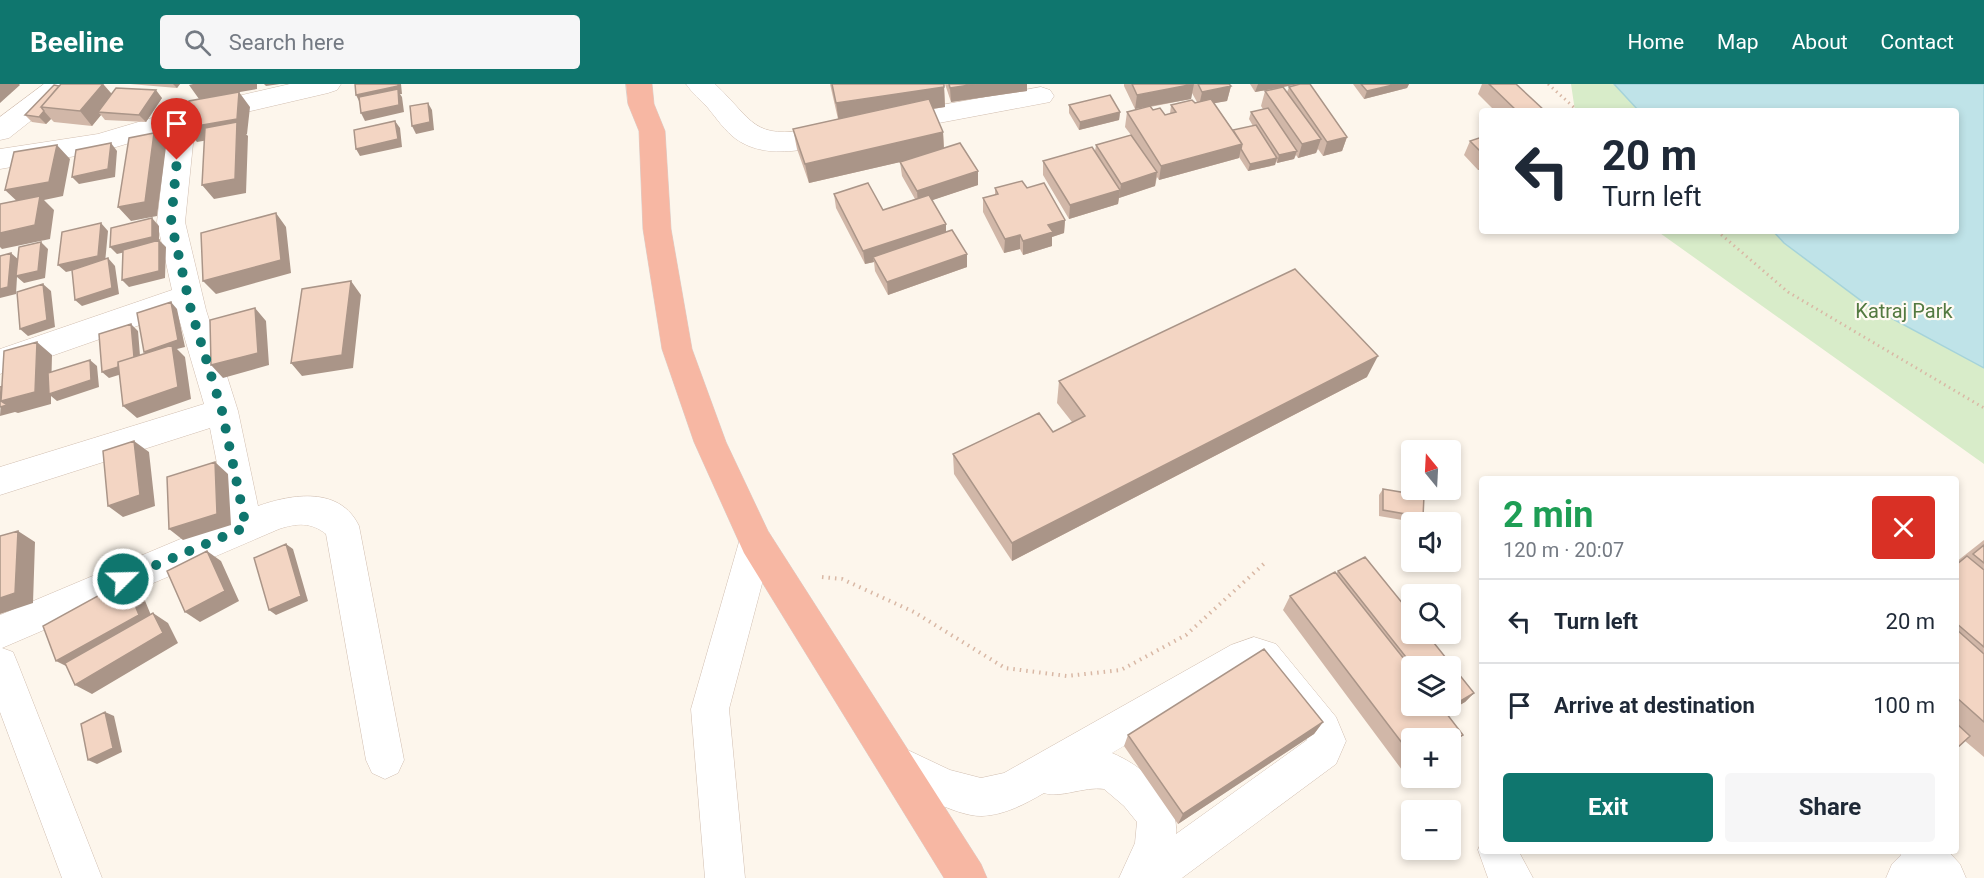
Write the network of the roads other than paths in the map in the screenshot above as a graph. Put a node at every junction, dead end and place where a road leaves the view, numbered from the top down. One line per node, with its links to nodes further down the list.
1 (61, 84): 8 (street)
2 (328, 84): 7 (street)
3 (639, 84): 9 (highway)
4 (662, 84): 9 (highway)
5 (699, 84): 6 (street)
6 (1041, 96)
7 (182, 118): 10 (street); 11 (street)
8 (0, 131)
9 (652, 131): 16 (highway)
10 (0, 159)
11 (188, 296): 12 (street); 13 (street)
12 (0, 362)
13 (222, 411): 14 (street); 15 (street)
14 (0, 481)
15 (246, 527): 17 (street); 19 (street)
16 (756, 542): 20 (highway); 24 (street)
17 (0, 632)
18 (0, 664): 23 (street)
19 (385, 760)
20 (896, 763): 21 (street); 25 (highway)
21 (1010, 791): 26 (street); 27 (street)
22 (1499, 854): 28 (street)
23 (82, 878)
24 (725, 878)
25 (967, 878)
26 (1139, 878)
27 (1149, 878)
28 (1513, 878)

